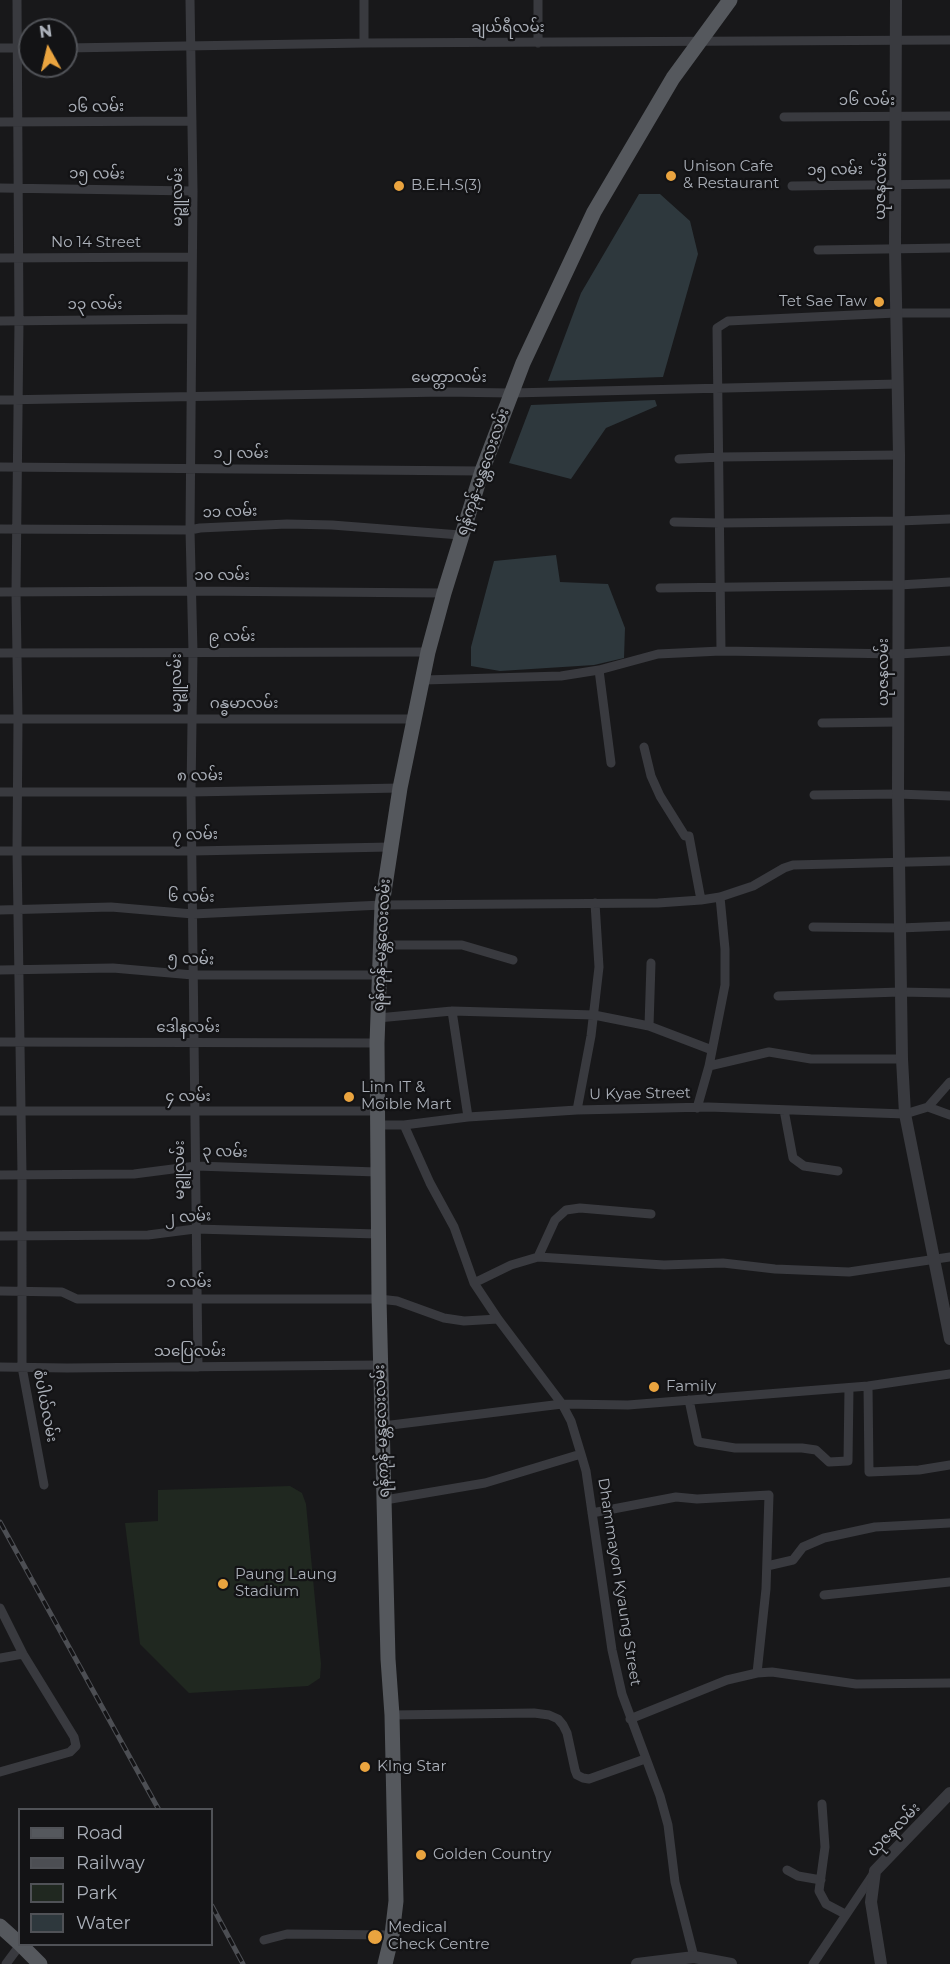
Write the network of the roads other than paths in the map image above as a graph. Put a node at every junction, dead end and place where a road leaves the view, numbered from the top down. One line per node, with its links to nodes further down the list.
1 (17, 0): 14 (street, စံပါယ်လမ်း)
2 (190, 0): 12 (street, မဉ္ဇူလမ်း)
3 (364, 0): 10 (street)
4 (538, 0): 11 (street)
5 (730, 0): 8 (main road, ရန်ကုန်-မန္တလေးလမ်း)
6 (896, 0): 9 (street, ယုဇနလမ်း)
7 (950, 40): 9 (street, ချယ်ရီလမ်း)
8 (701, 41): 9 (street, ချယ်ရီလမ်း); 11 (street, ချယ်ရီလမ်း); 41 (main road, ရန်ကုန်-မန္တလေးလမ်း)
9 (897, 42): 16 (street, ယုဇနလမ်း)
10 (364, 43): 11 (street, ချယ်ရီလမ်း); 12 (street, ချယ်ရီလမ်း)
11 (538, 43)
12 (190, 47): 15 (street, ချယ်ရီလမ်း); 19 (street, မဉ္ဇူလမ်း)
13 (0, 48): 14 (street)
14 (17, 48): 21 (street, စံပါယ်လမ်း)
15 (78, 48)
16 (896, 116): 17 (street, ၁၆ လမ်း); 18 (street, ၁၆ လမ်း); 22 (street, ယုဇနလမ်း)
17 (950, 116)
18 (784, 117)
19 (192, 121): 21 (street, ၁၆ လမ်း); 27 (street, မဉ္ဇူလမ်း)
20 (0, 122): 21 (street, ၁၆ လမ်း)
21 (18, 122): 25 (street, စံပါယ်လမ်း)
22 (896, 183): 23 (street, ၁၅ လမ်း); 24 (street, ၁၅ လမ်း); 29 (street, ယုဇနလမ်း)
23 (950, 184)
24 (792, 186)
25 (18, 188): 26 (street, ၁၅ လမ်း); 27 (street, ၁၅ လမ်း); 33 (street, စံပါယ်လမ်း)
26 (0, 189)
27 (193, 191): 31 (street, မဉ္ဇူလမ်း)
28 (950, 248): 29 (street)
29 (895, 249): 30 (street); 34 (street, ယုဇနလမ်း)
30 (818, 250)
31 (192, 257): 33 (street, No 14 Street); 36 (street, မဉ္ဇူလမ်း)
32 (0, 258): 33 (street, No 14 Street)
33 (18, 258): 38 (street, စံပါယ်လမ်း)
34 (896, 313): 35 (street); 39 (street, ယုဇနလမ်း); 40 (street)
35 (950, 313)
36 (191, 319): 38 (street, ၁၃ လမ်း); 42 (street, မဉ္ဇူလမ်း)
37 (0, 321): 38 (street, ၁၃ လမ်း)
38 (19, 321): 44 (street, စံပါယ်လမ်း)
39 (898, 384): 40 (street, မေတ္တာလမ်း); 45 (street, ယုဇနလမ်း)
40 (718, 387): 41 (street, မေတ္တာလမ်း); 46 (street)
41 (511, 393): 42 (street, မေတ္တာလမ်း); 51 (main road, ရန်ကုန်-မန္တလေးလမ်း)
42 (190, 397): 44 (street, မေတ္တာလမ်း); 50 (street, မဉ္ဇူလမ်း)
43 (0, 400): 44 (street, မေတ္တာလမ်း)
44 (18, 400): 49 (street, စံပါယ်လမ်း)
45 (899, 455): 46 (street); 53 (street, ယုဇနလမ်း)
46 (720, 456): 47 (street); 55 (street)
47 (679, 459)
48 (0, 467): 49 (street, ၁၂ လမ်း)
49 (17, 467): 50 (street, ၁၂ လမ်း); 57 (street, စံပါယ်လမ်း)
50 (191, 469): 51 (street, ၁၂ လမ်း); 58 (street, မဉ္ဇူလမ်း)
51 (482, 471): 59 (main road, ရန်ကုန်-မန္တလေးလမ်း)
52 (950, 519): 53 (street)
53 (899, 521): 55 (street); 61 (street, ယုဇနလမ်း)
54 (674, 522): 55 (street)
55 (720, 523): 62 (street)
56 (0, 529): 57 (street, ၁၁ လမ်း)
57 (17, 529): 58 (street, ၁၁ လမ်း); 66 (street, စံပါယ်လမ်း)
58 (190, 530): 59 (street, ၁၁ လမ်း); 64 (street, မဉ္ဇူလမ်း)
59 (460, 536): 67 (main road, ရန်ကုန်-မန္တလေးလမ်း)
60 (950, 582): 61 (street)
61 (899, 585): 62 (street); 74 (street, ယုဇနလမ်း)
62 (720, 587): 63 (street); 68 (street)
63 (660, 588)
64 (190, 591): 66 (street, ၁၀ လမ်း); 67 (street, ၁၀ လမ်း); 70 (street, မဉ္ဇူလမ်း)
65 (0, 592): 66 (street, ၁၀ လမ်း)
66 (16, 592): 72 (street, စံပါယ်လမ်း)
67 (444, 593): 71 (main road, ရန်ကုန်-မန္တလေးလမ်း)
68 (721, 651): 74 (street); 75 (street)
69 (950, 651): 74 (street)
70 (192, 652): 71 (street, ၉ လမ်း); 72 (street, ၉ လမ်း); 79 (street, မဉ္ဇူလမ်း)
71 (428, 652): 76 (main road, ရန်ကုန်-မန္တလေးလမ်း)
72 (17, 653): 73 (street, ၉ လမ်း); 78 (street, စံပါယ်လမ်း)
73 (0, 654)
74 (899, 654): 81 (street, ယုဇနလမ်း)
75 (598, 670): 76 (street); 84 (street)
76 (423, 680): 80 (main road, ရန်ကုန်-မန္တလေးလမ်း)
77 (0, 719): 78 (street, ဂန္ဓမာလမ်း)
78 (18, 719): 79 (street, ဂန္ဓမာလမ်း); 87 (street, စံပါယ်လမ်း)
79 (192, 719): 80 (street, ဂန္ဓမာလမ်း); 88 (street, မဉ္ဇူလမ်း)
80 (416, 719): 85 (main road, ရန်ကုန်-မန္တလေးလမ်း)
81 (899, 722): 82 (street); 89 (street, ယုဇနလမ်း)
82 (822, 723)
83 (644, 747): 99 (street)
84 (610, 763)
85 (400, 788): 88 (street, ၈ လမ်း); 92 (main road, ရန်ကုန်-မန္တလေးလမ်း)
86 (0, 792): 87 (street, ၈ လမ်း)
87 (18, 792): 88 (street, ၈ လမ်း); 94 (street, စံပါယ်လမ်း)
88 (191, 792): 95 (street, မဉ္ဇူလမ်း)
89 (898, 794): 90 (street); 91 (street); 97 (street, ယုဇနလမ်း)
90 (814, 795)
91 (950, 796)
92 (390, 847): 95 (street, ၇ လမ်း); 101 (main road, ရန်ကုန်-မန္တလေးလမ်း)
93 (0, 851): 94 (street, ၇ လမ်း)
94 (17, 851): 95 (street, ၇ လမ်း); 103 (street, စံပါယ်လမ်း)
95 (193, 851): 104 (street, မဉ္ဇူလမ်း)
96 (950, 861): 97 (street, ၆ လမ်း)
97 (899, 862): 98 (street, ၆ လမ်း); 107 (street, ယုဇနလမ်း)
98 (720, 897): 99 (street, ၆ လမ်း); 126 (street)
99 (701, 900): 100 (street, ၆ လမ်း)
100 (595, 903): 101 (street, ၆ လမ်း); 119 (street)
101 (382, 905): 104 (street, ၆ လမ်း); 108 (main road, ရန်ကုန်-မန္တလေးလမ်း)
102 (0, 910): 103 (street, ၆ လမ်း)
103 (18, 910): 104 (street, ၆ လမ်း); 112 (street, စံပါယ်လမ်း)
104 (193, 914): 113 (street, မဉ္ဇူလမ်း)
105 (950, 926): 107 (street)
106 (813, 927): 107 (street)
107 (900, 928): 115 (street, ယုဇနလမ်း)
108 (381, 945): 109 (street); 114 (main road, ရန်ကုန်-မန္တလေးလမ်း)
109 (513, 960)
110 (651, 963): 121 (street)
111 (0, 970): 112 (street, ၅ လမ်း)
112 (19, 970): 113 (street, ၅ လမ်း); 123 (street, စံပါယ်လမ်း)
113 (193, 975): 114 (street, ၅ လမ်း); 124 (street, မဉ္ဇူလမ်း)
114 (380, 975): 120 (main road, ရန်ကုန်-မန္တလေးလမ်း)
115 (900, 992): 116 (street); 117 (street); 127 (street, ယုဇနလမ်း)
116 (950, 993)
117 (778, 996)
118 (452, 1011): 119 (street); 120 (street); 139 (street)
119 (594, 1015): 121 (street); 132 (street)
120 (378, 1018): 125 (main road, ရန်ကုန်-မန္တလေးလမ်း)
121 (650, 1026): 126 (street)
122 (0, 1042): 123 (street, ဒေါနလမ်း)
123 (20, 1042): 124 (street, ဒေါနလမ်း); 135 (street, စံပါယ်လမ်း)
124 (195, 1042): 125 (street, ဒေါနလမ်း); 136 (street, မဉ္ဇူလမ်း)
125 (377, 1043): 140 (main road, ရန်ကုန်-မန္တလေးလမ်း)
126 (712, 1050): 128 (street)
127 (902, 1059): 128 (street); 137 (street, ယုဇနလမ်း)
128 (709, 1066): 131 (street)
129 (950, 1082): 130 (street)
130 (928, 1107): 137 (street, U Kyae Street); 138 (street)
131 (696, 1108): 132 (street, U Kyae Street); 133 (street, U Kyae Street)
132 (577, 1110): 139 (street, U Kyae Street)
133 (784, 1110): 137 (street, U Kyae Street); 143 (street)
134 (0, 1111): 135 (street, ၄ လမ်း)
135 (21, 1112): 136 (street, ၄ လမ်း); 145 (street, စံပါယ်လမ်း)
136 (195, 1112): 140 (street, ၄ လမ်း); 142 (street, မဉ္ဇူလမ်း)
137 (905, 1114): 154 (street, ယုဇနလမ်း)
138 (950, 1115)
139 (468, 1117): 141 (street, U Kyae Street)
140 (376, 1118): 141 (street, U Kyae Street); 144 (main road, ရန်ကုန်-မန္တလေးလမ်း)
141 (404, 1125): 155 (street, Dhammayon Kyaung Street)
142 (196, 1166): 144 (street, ၃ လမ်း); 145 (street, ၃ လမ်း); 148 (street, မဉ္ဇူလမ်း)
143 (838, 1171)
144 (377, 1172): 149 (main road, ရန်ကုန်-မန္တလေးလမ်း)
145 (22, 1174): 146 (street, ၃ လမ်း); 151 (street, စံပါယ်လမ်း)
146 (0, 1175)
147 (651, 1214): 152 (street)
148 (195, 1229): 149 (street, ၂ လမ်း); 151 (street, ၂ လမ်း); 158 (street, မဉ္ဇူလမ်း)
149 (378, 1234): 159 (main road, ရန်ကုန်-မန္တလေးလမ်း)
150 (0, 1236): 151 (street, ၂ လမ်း)
151 (21, 1236): 157 (street, စံပါယ်လမ်း)
152 (538, 1257): 154 (street); 155 (street)
153 (950, 1257): 154 (street)
154 (935, 1259): 161 (street, ယုဇနလမ်း)
155 (474, 1283): 160 (street, Dhammayon Kyaung Street)
156 (0, 1291): 157 (street, ၁ လမ်း)
157 (23, 1291): 158 (street, ၁ လမ်း); 165 (street, စံပါယ်လမ်း)
158 (198, 1298): 159 (street, ၁ လမ်း); 164 (street, မဉ္ဇူလမ်း)
159 (379, 1299): 160 (street, ၁ လမ်း); 162 (main road, ရန်ကုန်-မန္တလေးလမ်း)
160 (498, 1319): 170 (street, Dhammayon Kyaung Street)
161 (950, 1339)
162 (380, 1365): 164 (street, သပြေလမ်း); 171 (main road, ရန်ကုန်-မန္တလေးလမ်း)
163 (0, 1367): 165 (street, သပြေလမ်း)
164 (198, 1367): 165 (street, သပြေလမ်း)
165 (22, 1368): 174 (street, စံပါယ်လမ်း)
166 (950, 1374): 167 (street)
167 (868, 1386): 168 (street); 173 (street)
168 (849, 1388): 169 (street); 169 (street)
169 (689, 1400): 170 (street)
170 (562, 1404): 171 (street); 172 (street, Dhammayon Kyaung Street)
171 (383, 1426): 175 (main road, ရန်ကုန်-မန္တလေးလမ်း)
172 (581, 1454): 175 (street); 176 (street, Dhammayon Kyaung Street)
173 (950, 1465)
174 (44, 1485)
175 (385, 1500): 186 (main road, ရန်ကုန်-မန္တလေးလမ်း)
176 (591, 1513): 178 (street); 187 (street, Dhammayon Kyaung Street)
177 (950, 1523): 178 (street)
178 (767, 1566): 184 (street)
179 (950, 1582): 180 (street)
180 (824, 1595)
181 (0, 1608): 182 (street)
182 (23, 1654): 183 (street); 189 (street)
183 (0, 1658)
184 (757, 1672): 185 (street); 187 (street)
185 (950, 1683)
186 (392, 1715): 188 (street); 197 (main road, ရန်ကုန်-မန္တလေးလမ်း)
187 (630, 1719): 188 (street, Dhammayon Kyaung Street)
188 (645, 1760): 202 (street, Dhammayon Kyaung Street)
189 (0, 1772)
190 (950, 1793): 193 (street, ယုဇနလမ်း)
191 (822, 1804): 194 (street)
192 (787, 1870): 194 (street)
193 (875, 1871): 195 (street); 209 (street, ယုဇနလမ်း)
194 (821, 1880): 195 (street)
195 (845, 1914): 208 (street)
196 (0, 1926): 199 (main road)
197 (392, 1935): 198 (street); 205 (main road, ရန်ကုန်-မန္တလေးလမ်း)
198 (264, 1940)
199 (18, 1942)
200 (19, 1946): 203 (street)
201 (22, 1946): 204 (main road)
202 (694, 1957): 206 (street); 207 (street)
203 (6, 1964)
204 (40, 1964)
205 (385, 1964)
206 (637, 1964)
207 (731, 1964)
208 (813, 1964)
209 (881, 1964)

